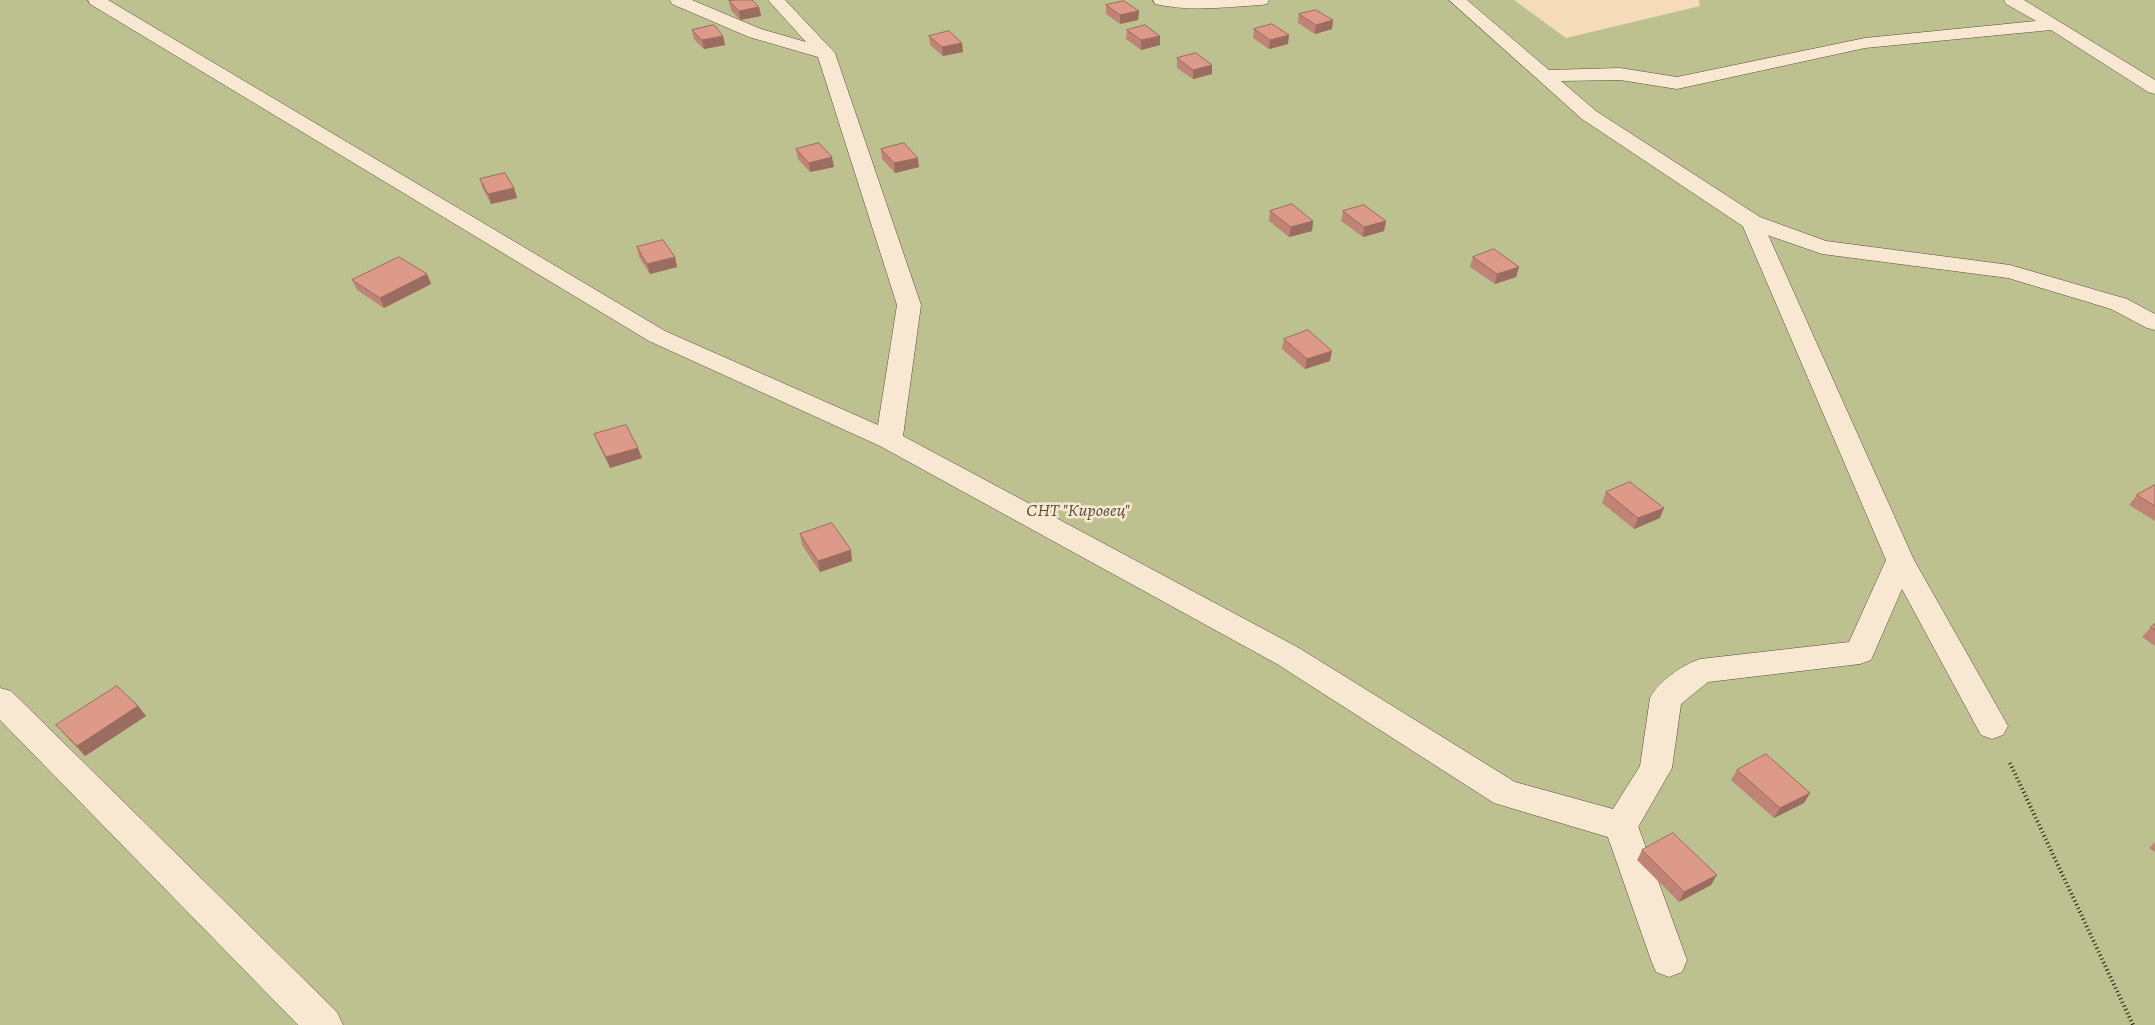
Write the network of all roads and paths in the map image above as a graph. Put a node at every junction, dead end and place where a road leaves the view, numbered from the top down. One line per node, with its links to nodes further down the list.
1 (96, 0): 14 (street)
2 (678, 0): 9 (street)
3 (776, 0): 9 (street)
4 (1161, 0): 5 (street)
5 (1261, 0)
6 (1457, 0): 10 (street)
7 (2012, 0): 8 (street)
8 (2054, 24): 10 (street); 11 (street)
9 (826, 54): 14 (street)
10 (1545, 76): 12 (street)
11 (2155, 88)
12 (1752, 222): 13 (street); 15 (street)
13 (2155, 323)
14 (889, 440): 18 (street)
15 (1900, 560): 17 (street); 18 (street)
16 (0, 700): 20 (street)
17 (1992, 726): 21 (path)
18 (1621, 826): 19 (street)
19 (1669, 960)
20 (324, 1025)
21 (2134, 1025)

